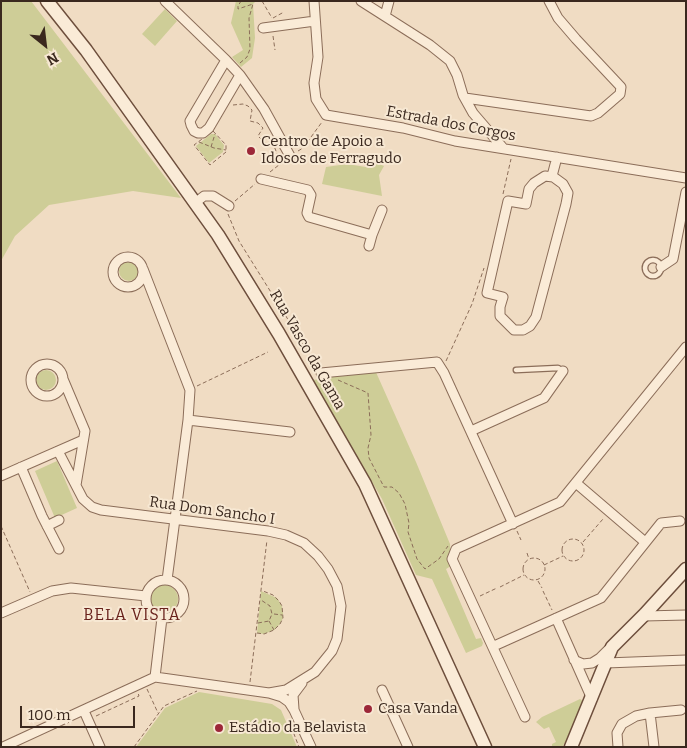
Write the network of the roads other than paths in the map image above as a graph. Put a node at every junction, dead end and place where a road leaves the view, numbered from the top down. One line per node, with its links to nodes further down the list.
1 (47, 1): 20 (street, Rua Vasco da Gama)
2 (165, 1): 10 (street)
3 (314, 1): 8 (street)
4 (361, 1): 7 (street)
5 (389, 1): 7 (street)
6 (549, 1): 12 (street)
7 (386, 16): 12 (street)
8 (315, 21): 9 (street); 13 (street, Estrada dos Corgos)
9 (269, 24)
10 (226, 60): 11 (street); 11 (street)
11 (237, 72): 14 (street)
12 (465, 98): 13 (street)
13 (508, 150): 15 (street, Estrada dos Corgos)
14 (290, 156)
15 (557, 158): 16 (street); 17 (street, Estrada dos Corgos)
16 (553, 177): 16 (street)
17 (686, 178)
18 (261, 179): 23 (street)
19 (686, 192): 26 (street)
20 (195, 203): 21 (street); 80 (street, Rua Vasco da Gama)
21 (229, 206)
22 (382, 210): 23 (street)
23 (372, 235): 24 (street)
24 (369, 246)
25 (143, 266): 27 (street); 27 (street); 27 (street)
26 (661, 267)
27 (145, 288): 36 (street)
28 (686, 347): 29 (street)
29 (676, 359): 30 (street); 43 (street)
30 (686, 360)
31 (516, 370): 32 (lane)
32 (563, 371): 37 (street)
33 (321, 373): 37 (street)
34 (64, 377): 35 (street); 35 (street); 35 (street)
35 (64, 395): 39 (street)
36 (188, 420): 38 (street); 46 (street)
37 (471, 431): 48 (street)
38 (290, 432)
39 (83, 440): 40 (street); 44 (street)
40 (58, 451): 41 (street); 44 (street, Rua Dom Sancho I)
41 (21, 468): 42 (street); 49 (street)
42 (1, 476)
43 (576, 483): 48 (street); 50 (street)
44 (76, 486): 46 (street, Rua Dom Sancho I)
45 (59, 520): 49 (street)
46 (176, 520): 53 (street); 66 (street, Rua Dom Sancho I)
47 (680, 521): 50 (street)
48 (514, 524): 60 (street)
49 (47, 526): 51 (street)
50 (645, 542): 58 (street)
51 (59, 549)
52 (684, 572): 57 (street)
53 (167, 580): 54 (street); 59 (street)
54 (143, 598): 55 (street); 59 (street)
55 (1, 613)
56 (686, 615): 57 (street)
57 (644, 616): 61 (street)
58 (556, 618): 60 (street); 62 (street)
59 (159, 619): 65 (street)
60 (494, 646): 74 (street)
61 (612, 647): 62 (street); 64 (street)
62 (574, 660): 69 (street)
63 (686, 660): 64 (street)
64 (606, 663): 69 (street)
65 (155, 677): 68 (street); 72 (street)
66 (304, 680): 68 (street); 70 (street)
67 (382, 690): 79 (street)
68 (268, 694): 70 (street)
69 (592, 699): 75 (street)
70 (294, 710): 78 (street)
71 (681, 710): 73 (street)
72 (84, 711): 76 (street); 77 (street)
73 (650, 713): 81 (street); 82 (street)
74 (525, 717)
75 (570, 744)
76 (3, 747)
77 (100, 747)
78 (311, 747)
79 (408, 747)
80 (486, 747)
81 (618, 747)
82 (654, 747)

